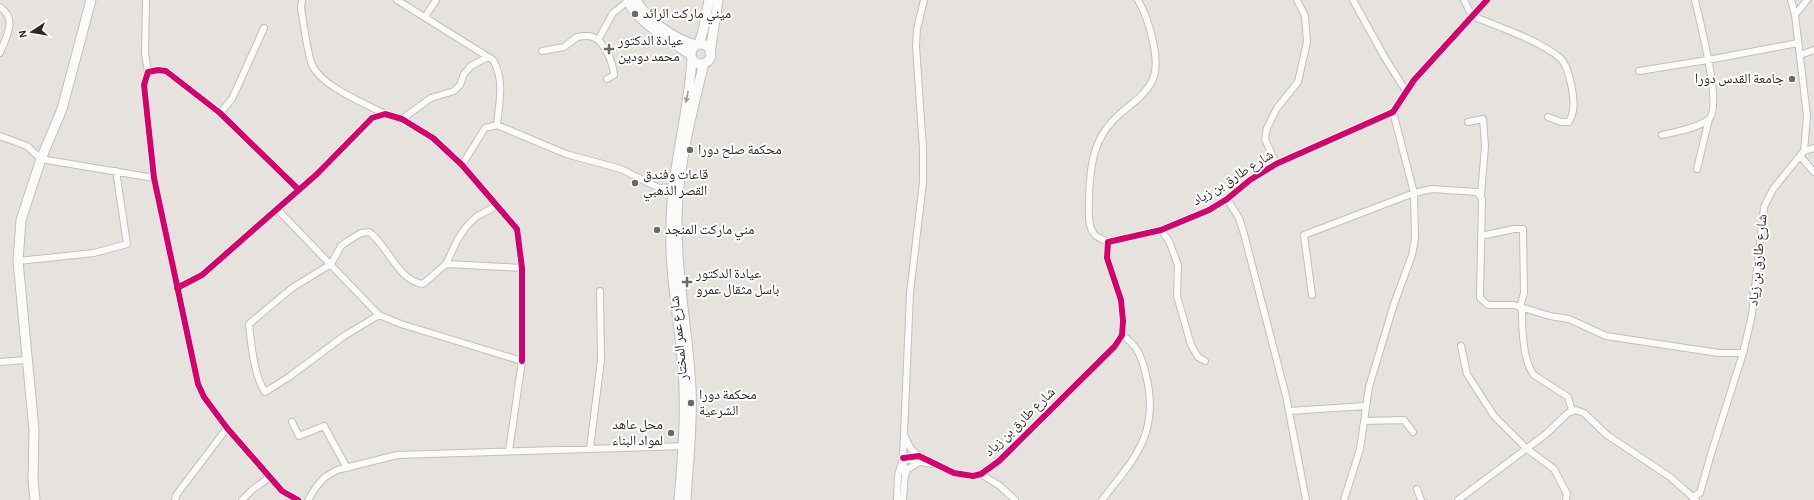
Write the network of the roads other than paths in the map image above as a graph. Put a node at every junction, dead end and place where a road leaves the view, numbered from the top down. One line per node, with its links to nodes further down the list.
1 (91, 0): 52 (main road)
2 (146, 0): 36 (street)
3 (302, 0): 41 (street)
4 (397, 0): 21 (street)
5 (436, 0): 21 (street)
6 (631, 0): 23 (street); 25 (main road); 32 (main road)
7 (709, 0): 25 (main road)
8 (718, 0): 29 (main road)
9 (924, 0): 92 (street)
10 (1138, 0): 68 (street)
11 (1297, 0): 53 (street)
12 (1353, 0): 38 (street)
13 (1464, 0): 20 (street)
14 (1487, 0): 20 (street)
15 (1695, 0): 33 (street)
16 (1791, 0): 19 (street, شارع طارق بن زياد)
17 (1807, 0): 19 (street)
18 (0, 7): 28 (street)
19 (1795, 15): 24 (street, شارع طارق بن زياد)
20 (1472, 16): 38 (street); 42 (street)
21 (424, 17): 31 (street)
22 (264, 28): 40 (street)
23 (598, 40): 27 (street); 37 (street)
24 (1798, 43): 30 (street, شارع طارق بن زياد); 33 (street)
25 (698, 44): 29 (main road); 32 (main road)
26 (1814, 50): 30 (street)
27 (542, 51)
28 (0, 53)
29 (710, 53): 34 (main road)
30 (1800, 55): 50 (street, شارع طارق بن زياد)
31 (488, 57): 43 (street); 46 (street)
32 (691, 57): 34 (main road); 59 (main road, شارع عمر المختار, one-way to 59)
33 (1708, 60): 35 (street); 44 (street)
34 (704, 62): 93 (main road, شارع عمر المختار)
35 (1639, 71)
36 (148, 72): 40 (street); 58 (street)
37 (607, 79)
38 (1406, 91): 39 (street)
39 (1393, 112): 53 (street, شارع طارق بن زياد); 61 (street)
40 (220, 114): 60 (street)
41 (385, 114): 43 (street); 60 (street)
42 (1548, 117)
43 (402, 119): 54 (street)
44 (1709, 119): 47 (street); 55 (street)
45 (1468, 122): 62 (street)
46 (497, 125): 54 (street); 59 (street)
47 (1662, 135)
48 (0, 136): 52 (street)
49 (1814, 148): 50 (street)
50 (1804, 150): 51 (street, شارع طارق بن زياد)
51 (1800, 156): 57 (street); 80 (street, شارع طارق بن زياد)
52 (41, 159): 56 (street); 69 (main road)
53 (1276, 164): 63 (street, شارع طارق بن زياد)
54 (462, 165): 64 (street)
55 (1697, 169)
56 (116, 171): 58 (street); 69 (street)
57 (1814, 172)
58 (154, 178): 73 (street)
59 (673, 187): 93 (main road, شارع عمر المختار)
60 (298, 190): 65 (street)
61 (1414, 193): 62 (street); 75 (street); 85 (street)
62 (1481, 195): 67 (street)
63 (1226, 199): 66 (street, شارع طارق بن زياد); 87 (street)
64 (496, 206): 71 (street); 72 (street)
65 (278, 210): 70 (street); 73 (street)
66 (1161, 230): 68 (street, شارع طارق بن زياد); 83 (street)
67 (1481, 236): 76 (street); 76 (street)
68 (1108, 242): 78 (street)
69 (18, 261): 81 (main road)
70 (331, 264): 71 (street); 77 (street); 77 (street)
71 (446, 264): 72 (street)
72 (522, 268): 82 (street)
73 (177, 288): 90 (street)
74 (600, 291): 94 (street)
75 (1312, 295)
76 (1520, 307): 80 (street); 86 (street)
77 (379, 315): 82 (street)
78 (1122, 335): 100 (street, شارع طارق بن زياد); 115 (street)
79 (1461, 346): 95 (street)
80 (1743, 353): 104 (street, شارع طارق بن زياد)
81 (26, 360): 84 (street); 105 (main road)
82 (522, 361): 96 (street)
83 (1205, 361)
84 (0, 362)
85 (1366, 406): 87 (street); 88 (street)
86 (1572, 410): 95 (street); 104 (street)
87 (1288, 411): 116 (street)
88 (1364, 421): 91 (street); 117 (street)
89 (292, 422): 99 (street)
90 (227, 428): 102 (street); 106 (street)
91 (1413, 432)
92 (904, 435): 97 (street); 98 (street)
93 (686, 446): 94 (street); 110 (main road, شارع عمر المختار); 111 (main road, شارع عمر المختار)
94 (590, 448): 96 (street)
95 (1527, 449): 119 (street); 120 (street)
96 (509, 451): 99 (street)
97 (903, 458): 98 (street); 101 (street); 112 (street)
98 (918, 460): 100 (street, شارع طارق بن زياد); 101 (street)
99 (347, 468): 109 (street)
100 (981, 474): 114 (street)
101 (905, 475): 113 (street)
102 (270, 477): 107 (street); 108 (street)
103 (1417, 489): 118 (street)
104 (1694, 499)
105 (35, 500)
106 (175, 500)
107 (242, 500)
108 (298, 500)
109 (308, 500)
110 (679, 500)
111 (686, 500)
112 (897, 500)
113 (903, 500)
114 (1015, 500)
115 (1102, 500)
116 (1306, 500)
117 (1344, 500)
118 (1421, 500)
119 (1458, 500)
120 (1566, 500)

